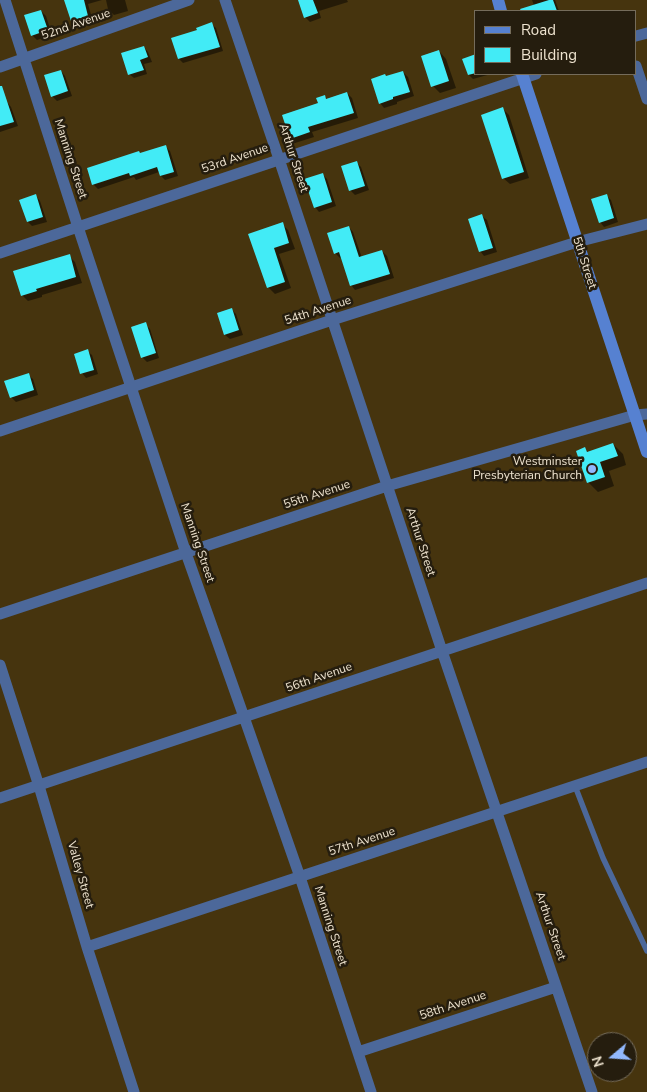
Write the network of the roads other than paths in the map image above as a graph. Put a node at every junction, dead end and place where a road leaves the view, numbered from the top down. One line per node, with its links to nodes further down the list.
1 (5, 0): 4 (street, Manning Street)
2 (189, 0): 4 (street, 52nd Avenue)
3 (225, 0): 9 (street, Arthur Street)
4 (24, 58): 5 (street, 52nd Avenue); 11 (street, Manning Street)
5 (0, 67)
6 (637, 69): 8 (street)
7 (523, 76): 9 (street, 53rd Avenue); 12 (street, 5th Street)
8 (647, 99)
9 (279, 159): 11 (street, 53rd Avenue); 14 (street, Arthur Street)
10 (647, 224): 12 (street, 54th Avenue)
11 (78, 227): 13 (street, 53rd Avenue); 15 (street, Manning Street)
12 (577, 242): 14 (street, 54th Avenue); 16 (street, 5th Street)
13 (0, 253)
14 (332, 320): 15 (street, 54th Avenue); 19 (street, Arthur Street)
15 (131, 388): 17 (street, 54th Avenue); 20 (street, Manning Street)
16 (641, 415): 18 (street, 5th Street); 19 (street, 55th Avenue)
17 (0, 431)
18 (647, 452)
19 (387, 486): 20 (street, 55th Avenue); 23 (street, Arthur Street)
20 (186, 552): 22 (street, 55th Avenue); 25 (street, Manning Street)
21 (647, 583): 23 (street, 56th Avenue)
22 (0, 614)
23 (442, 651): 25 (street, 56th Avenue); 30 (street, Arthur Street)
24 (0, 665): 27 (street, Valley Street)
25 (244, 717): 27 (street, 56th Avenue); 31 (street, Manning Street)
26 (647, 762): 28 (street, 57th Avenue)
27 (39, 786): 29 (street, 56th Avenue); 32 (street, Valley Street)
28 (574, 786): 30 (street, 57th Avenue); 33 (lane)
29 (0, 798)
30 (496, 812): 31 (street, 57th Avenue); 34 (street, Arthur Street)
31 (300, 877): 32 (street, 57th Avenue); 35 (street, Manning Street)
32 (86, 947): 36 (street, Valley Street)
33 (647, 951)
34 (556, 986): 35 (street, 58th Avenue); 38 (street, Arthur Street)
35 (358, 1052): 37 (street, Manning Street)
36 (134, 1092)
37 (371, 1092)
38 (592, 1092)

